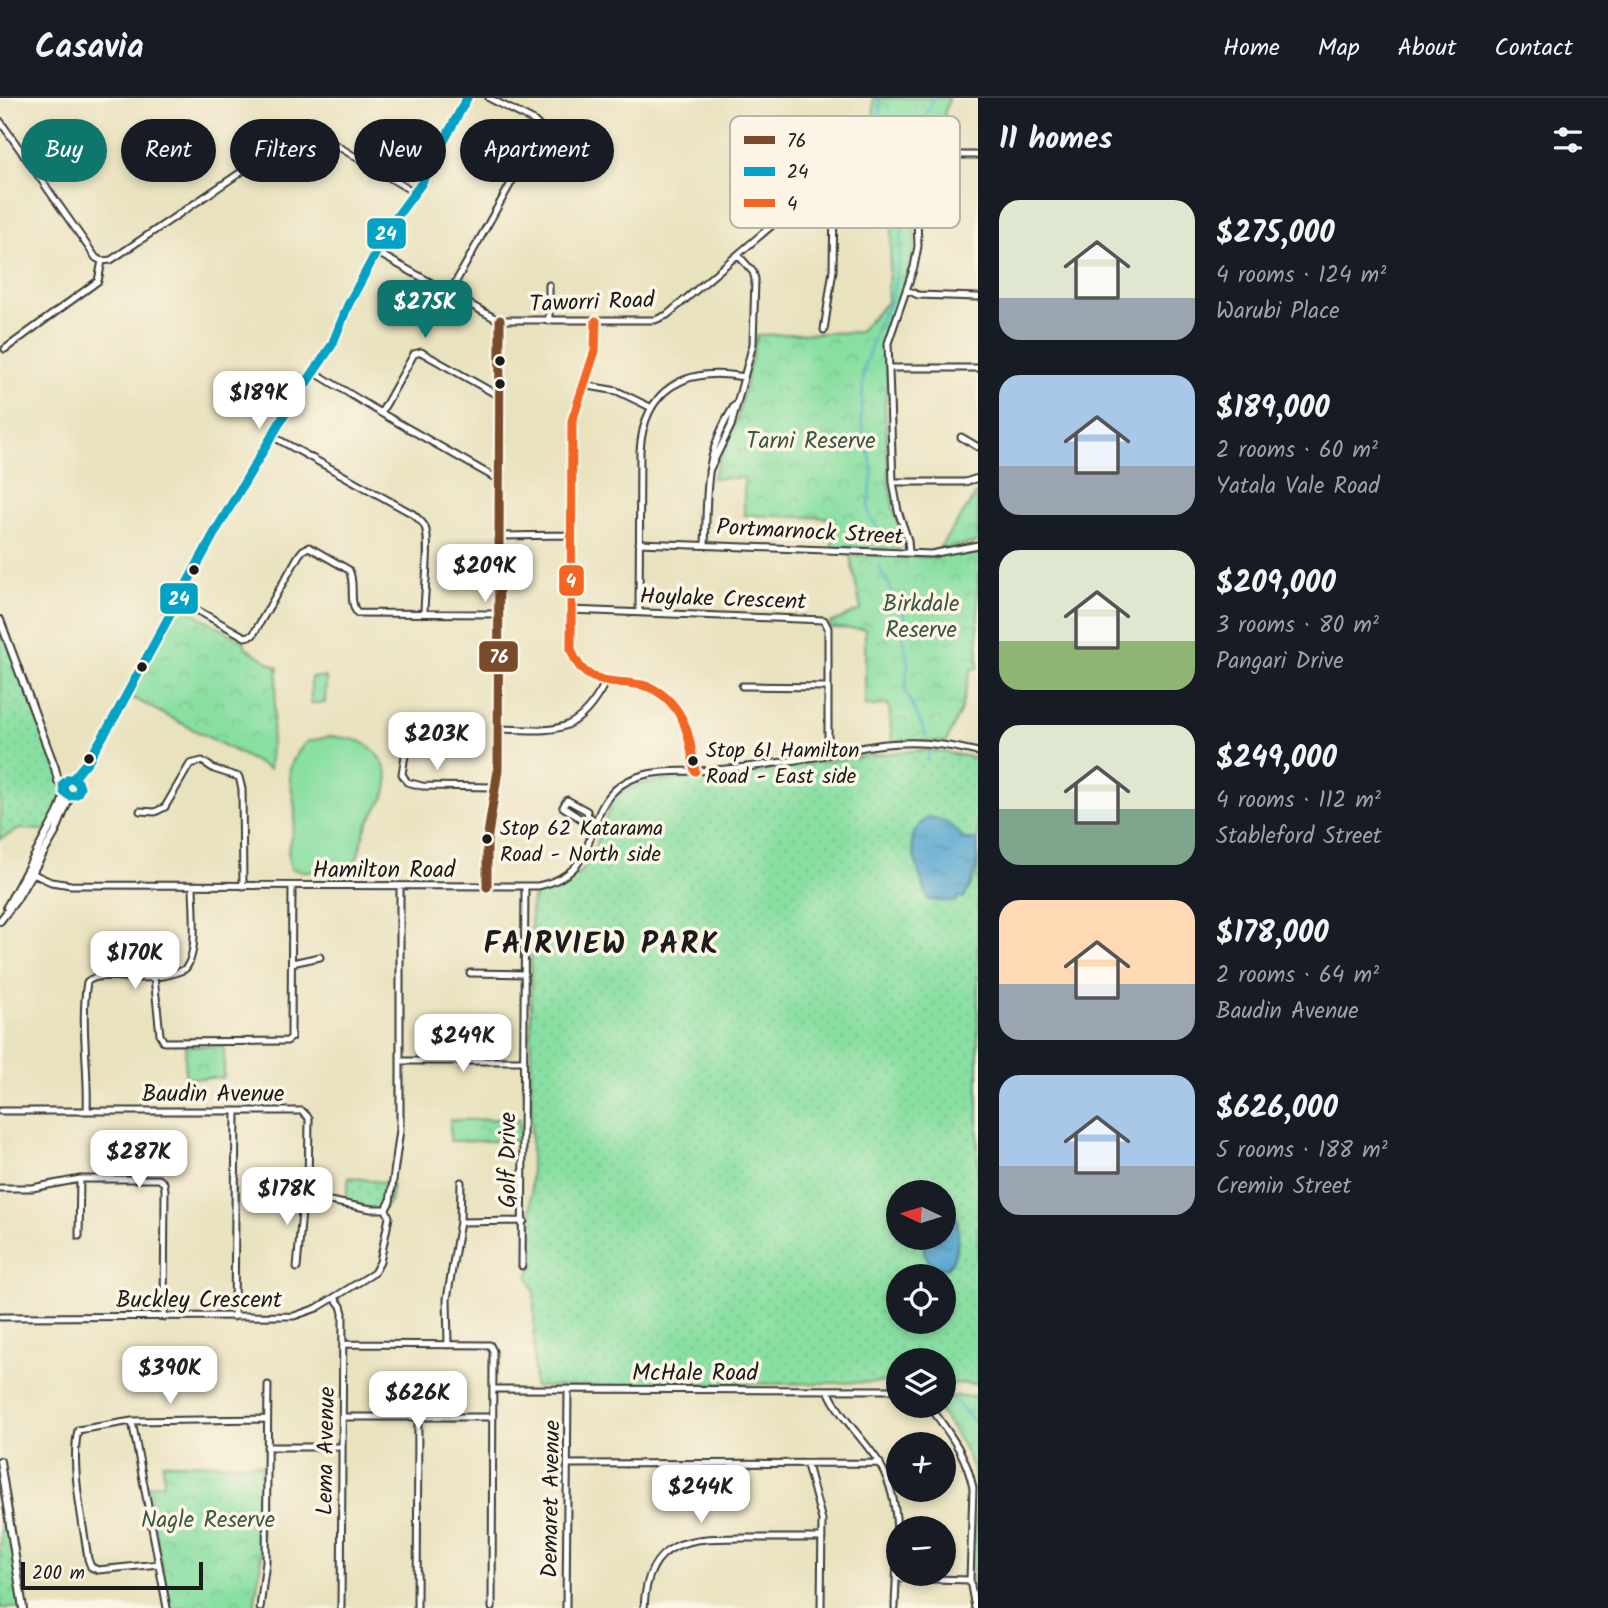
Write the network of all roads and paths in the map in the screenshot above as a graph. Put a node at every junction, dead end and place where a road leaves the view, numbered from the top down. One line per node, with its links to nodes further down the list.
1 (467, 98): 6 (street)
2 (489, 98): 15 (street)
3 (0, 121): 12 (street)
4 (960, 155): 5 (street, Taworri Road)
5 (978, 155)
6 (415, 193): 10 (street); 12 (street)
7 (768, 228): 11 (street, Taworri Road)
8 (834, 228): 20 (street)
9 (917, 228): 14 (street)
10 (376, 252): 15 (street, Taworri Road); 24 (street)
11 (738, 254): 19 (street, Taworri Road); 25 (street)
12 (102, 261): 21 (street)
13 (549, 285): 18 (street)
14 (907, 290): 16 (street); 22 (street)
15 (449, 294): 17 (street, Taworri Road)
16 (978, 297)
17 (500, 320): 18 (street, Taworri Road); 27 (street)
18 (549, 321): 19 (street, Taworri Road)
19 (596, 321): 26 (street)
20 (824, 330)
21 (5, 349)
22 (890, 368): 23 (street); 35 (street)
23 (978, 368)
24 (314, 372): 29 (street); 30 (street)
25 (744, 377): 28 (street); 39 (street)
26 (583, 386): 28 (street); 36 (street)
27 (499, 397): 29 (street); 34 (street)
28 (650, 407): 38 (street)
29 (381, 413): 34 (street)
30 (272, 436): 42 (street); 45 (street)
31 (961, 438): 32 (street)
32 (978, 447)
33 (978, 478): 35 (street)
34 (499, 480): 37 (street)
35 (893, 482): 41 (street)
36 (570, 535): 37 (street); 43 (street)
37 (499, 536): 46 (street)
38 (639, 543): 39 (street, Portmarnock Street); 44 (street)
39 (705, 544): 41 (street, Portmarnock Street)
40 (978, 545): 41 (street, Portmarnock Street)
41 (909, 553)
42 (179, 600): 45 (street); 57 (street)
43 (570, 610): 44 (street, Hoylake Crescent); 48 (street)
44 (639, 612): 50 (street, Hoylake Crescent)
45 (424, 613): 46 (street)
46 (498, 614): 51 (street)
47 (0, 620): 55 (street)
48 (605, 682): 51 (street); 56 (street)
49 (742, 686): 50 (street)
50 (827, 687): 54 (street, Hoylake Crescent)
51 (498, 729): 58 (street)
52 (409, 731): 58 (street)
53 (978, 752): 54 (street, Hamilton Road)
54 (828, 754): 56 (street, Hamilton Road)
55 (55, 768): 57 (street); 59 (street)
56 (695, 771): 62 (street, Hamilton Road)
57 (71, 779): 59 (street); 59 (street)
58 (496, 787): 68 (street)
59 (66, 792): 63 (street)
60 (140, 811): 65 (street)
61 (588, 817): 62 (street)
62 (596, 821): 69 (street, Hamilton Road)
63 (29, 872): 64 (street, Hamilton Road); 70 (street)
64 (193, 886): 65 (street, Hamilton Road); 75 (street)
65 (243, 886): 66 (street, Hamilton Road)
66 (292, 886): 67 (street, Hamilton Road); 72 (street)
67 (400, 887): 68 (street, Hamilton Road); 76 (street, Buckley Crescent)
68 (487, 887): 69 (street, Hamilton Road)
69 (525, 887): 74 (street, Golf Drive)
70 (2, 918)
71 (320, 957): 72 (street)
72 (292, 963): 75 (street)
73 (470, 973): 74 (street)
74 (525, 974): 77 (street, Golf Drive)
75 (154, 977): 79 (street)
76 (401, 1061): 77 (street); 85 (street, Buckley Crescent)
77 (524, 1061): 87 (street, Golf Drive)
78 (0, 1111): 79 (street, Baudin Avenue)
79 (87, 1111): 80 (street, Baudin Avenue)
80 (236, 1111): 84 (street, Baudin Avenue); 94 (street)
81 (80, 1179): 83 (street); 88 (street); 93 (street)
82 (461, 1182): 86 (street)
83 (0, 1188)
84 (311, 1196): 85 (street); 90 (street)
85 (386, 1209): 91 (street, Buckley Crescent)
86 (460, 1222): 87 (street); 96 (street)
87 (524, 1222): 89 (street, Golf Drive)
88 (79, 1236)
89 (522, 1266)
90 (297, 1268)
91 (335, 1298): 94 (street, Buckley Crescent); 95 (street, Lema Avenue)
92 (0, 1317): 93 (street, Buckley Crescent)
93 (164, 1317): 94 (street, Buckley Crescent)
94 (234, 1317)
95 (343, 1344): 96 (street); 103 (street, Lema Avenue)
96 (448, 1345): 98 (street)
97 (268, 1385): 106 (street)
98 (493, 1389): 99 (street, McHale Road); 102 (street)
99 (568, 1390): 100 (street, McHale Road); 112 (street, Demaret Avenue)
100 (828, 1390): 101 (street, McHale Road); 111 (street)
101 (886, 1390)
102 (492, 1417): 104 (street); 125 (street)
103 (343, 1418): 104 (street); 109 (street, Lema Avenue)
104 (418, 1418): 124 (street)
105 (939, 1418): 118 (street)
106 (266, 1419): 107 (street); 108 (street)
107 (132, 1421): 116 (street); 116 (street)
108 (267, 1447): 109 (street); 122 (street)
109 (342, 1447): 123 (street, Lema Avenue)
110 (0, 1461): 120 (street)
111 (880, 1463): 113 (street); 114 (street)
112 (568, 1464): 113 (street); 126 (street, Demaret Avenue)
113 (807, 1465): 115 (street)
114 (896, 1516)
115 (822, 1538): 127 (street); 128 (street)
116 (159, 1564): 121 (street)
117 (956, 1580): 118 (street)
118 (970, 1580): 130 (street)
119 (896, 1586): 129 (street)
120 (23, 1608)
121 (167, 1608)
122 (260, 1608)
123 (341, 1608)
124 (417, 1608)
125 (492, 1608)
126 (566, 1608)
127 (644, 1608)
128 (821, 1608)
129 (895, 1608)
130 (975, 1608)

